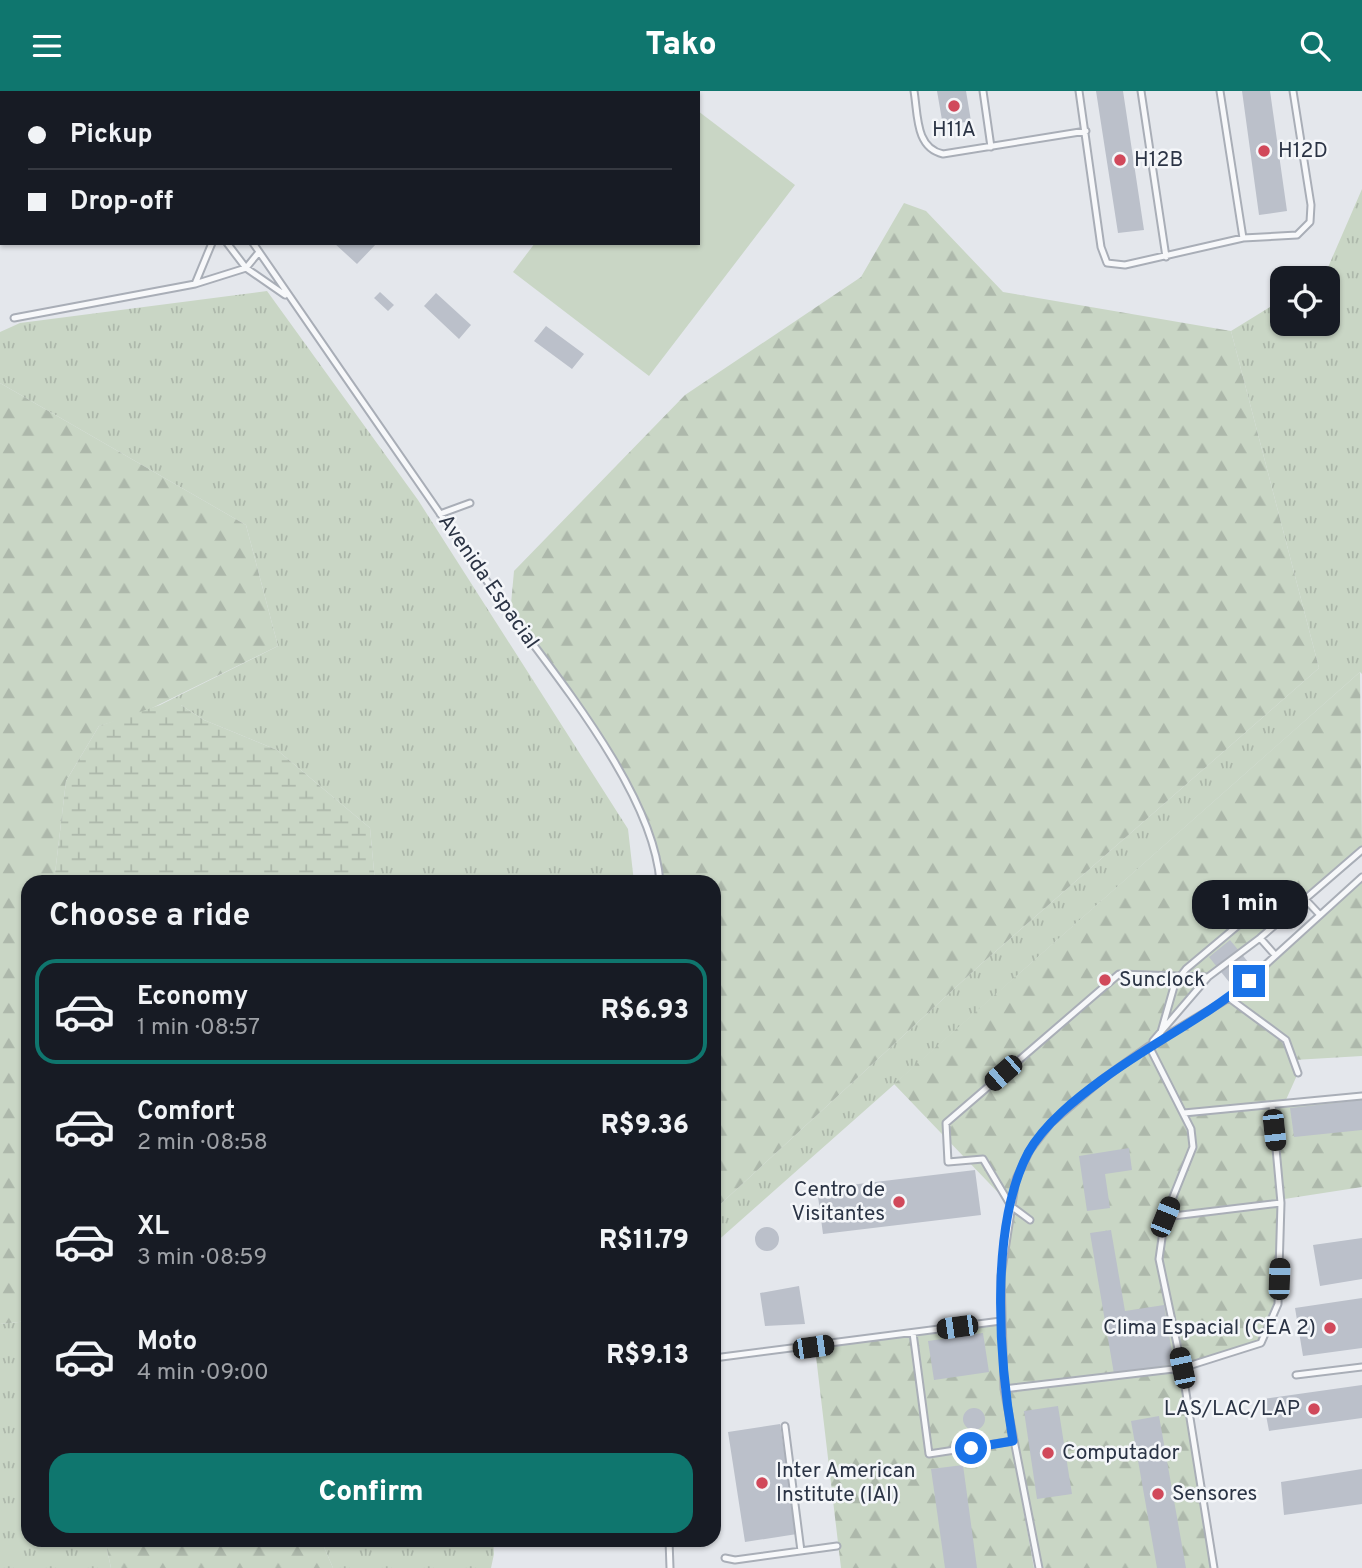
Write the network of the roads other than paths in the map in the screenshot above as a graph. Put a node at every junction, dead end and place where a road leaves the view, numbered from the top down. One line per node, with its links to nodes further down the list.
1 (914, 91): 8 (lane)
2 (983, 91): 8 (lane)
3 (1079, 91): 7 (lane)
4 (1141, 91): 14 (lane)
5 (1220, 91): 9 (lane)
6 (1293, 91): 9 (lane)
7 (1086, 131): 8 (lane); 14 (lane)
8 (991, 147)
9 (1243, 238): 14 (lane)
10 (211, 245): 16 (lane)
11 (229, 245): 15 (lane, Avenida Espacial)
12 (254, 245): 13 (lane, Avenida Espacial)
13 (259, 252): 15 (lane); 17 (lane, Avenida Espacial)
14 (1166, 257)
15 (246, 268): 16 (lane); 17 (lane, Avenida Espacial)
16 (195, 284): 18 (lane)
17 (288, 296): 20 (lane, Avenida Espacial)
18 (14, 318)
19 (470, 503): 20 (lane)
20 (440, 514): 22 (lane, Avenida Espacial)
21 (1362, 850): 24 (lane)
22 (660, 875)
23 (1362, 877): 26 (lane)
24 (1305, 899): 25 (lane); 26 (lane)
25 (1290, 913): 27 (lane); 29 (lane)
26 (1321, 915): 28 (lane)
27 (1260, 938): 28 (lane); 30 (lane)
28 (1275, 955): 31 (lane)
29 (1180, 976): 30 (lane); 32 (lane); 39 (lane)
30 (1208, 977): 32 (lane)
31 (1228, 998): 33 (lane); 34 (lane)
32 (1161, 1032): 33 (lane)
33 (1149, 1046): 37 (lane); 39 (lane)
34 (1298, 1073)
35 (1362, 1096): 36 (lane)
36 (1272, 1105): 37 (lane); 38 (lane)
37 (1184, 1113): 40 (lane)
38 (1281, 1203): 40 (lane); 46 (lane)
39 (1010, 1206): 41 (lane); 42 (lane)
40 (1165, 1217): 46 (lane)
41 (1030, 1220)
42 (1001, 1321): 43 (lane); 48 (lane)
43 (913, 1333): 44 (lane); 50 (lane)
44 (721, 1357)
45 (1362, 1367): 47 (lane)
46 (1182, 1368): 48 (lane); 57 (lane)
47 (1296, 1375)
48 (1004, 1389): 50 (lane)
49 (785, 1426): 53 (lane)
50 (1013, 1441): 56 (lane)
51 (837, 1546): 53 (lane)
52 (668, 1547): 55 (lane)
53 (801, 1551): 54 (lane)
54 (725, 1558)
55 (670, 1568)
56 (1039, 1568)
57 (1214, 1568)

